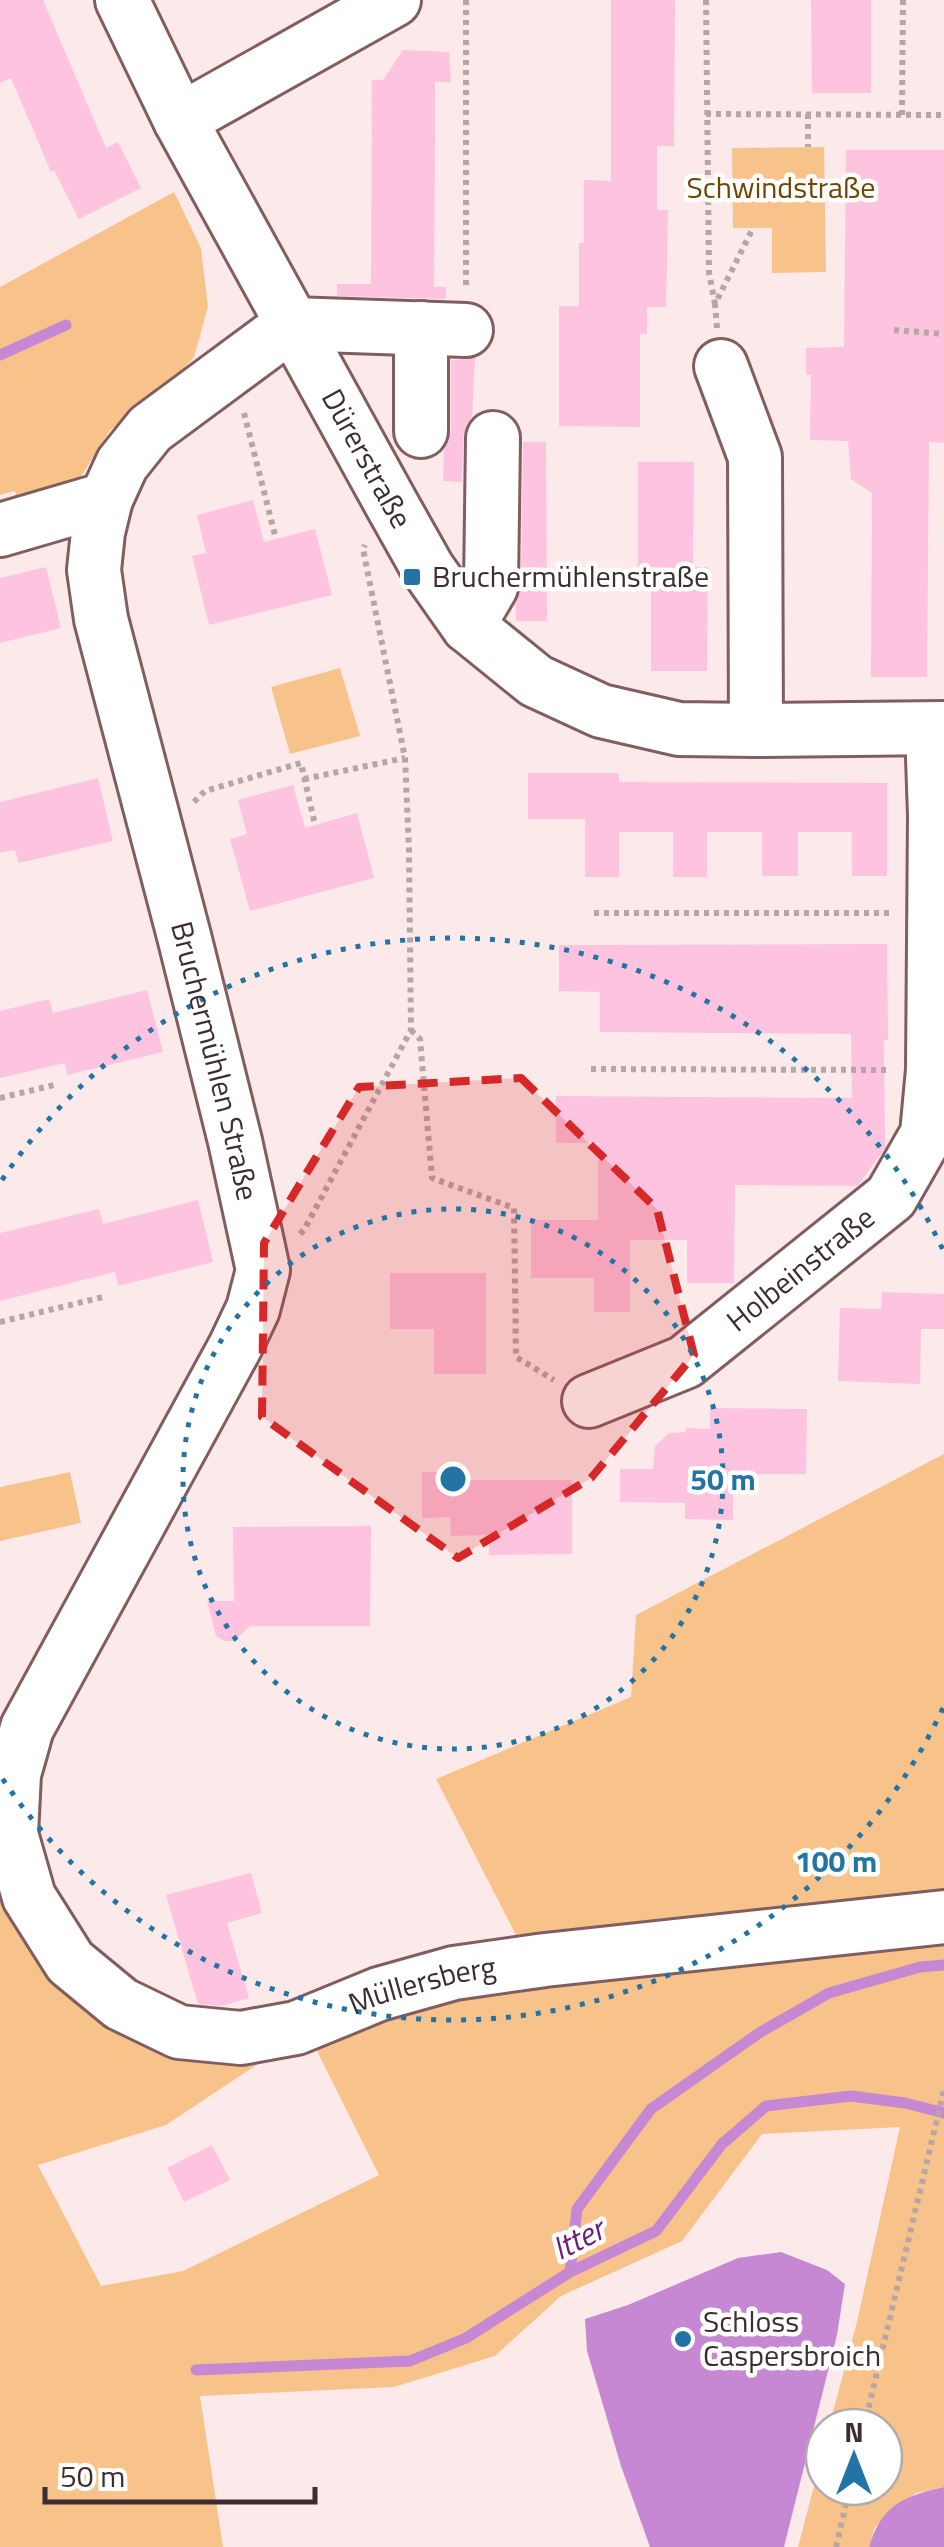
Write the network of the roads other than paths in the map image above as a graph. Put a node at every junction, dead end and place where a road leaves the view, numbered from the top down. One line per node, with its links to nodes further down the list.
1 (122, 0): 3 (street, Dürerstraße)
2 (394, 0): 3 (street)
3 (180, 120): 4 (street, Dürerstraße)
4 (292, 324): 6 (street); 8 (street, Bruchermühlen Straße); 10 (street, Dürerstraße)
5 (721, 366): 12 (street)
6 (421, 431)
7 (493, 438): 10 (street)
8 (106, 499): 9 (street); 14 (street, Bruchermühlen Straße)
9 (0, 530)
10 (468, 626): 12 (street, Dürerstraße)
11 (938, 728): 12 (street, Dürerstraße); 13 (street, Holbeinstraße)
12 (756, 730)
13 (589, 1401)
14 (5, 1835): 15 (street, Müllersberg)
15 (944, 1917)

